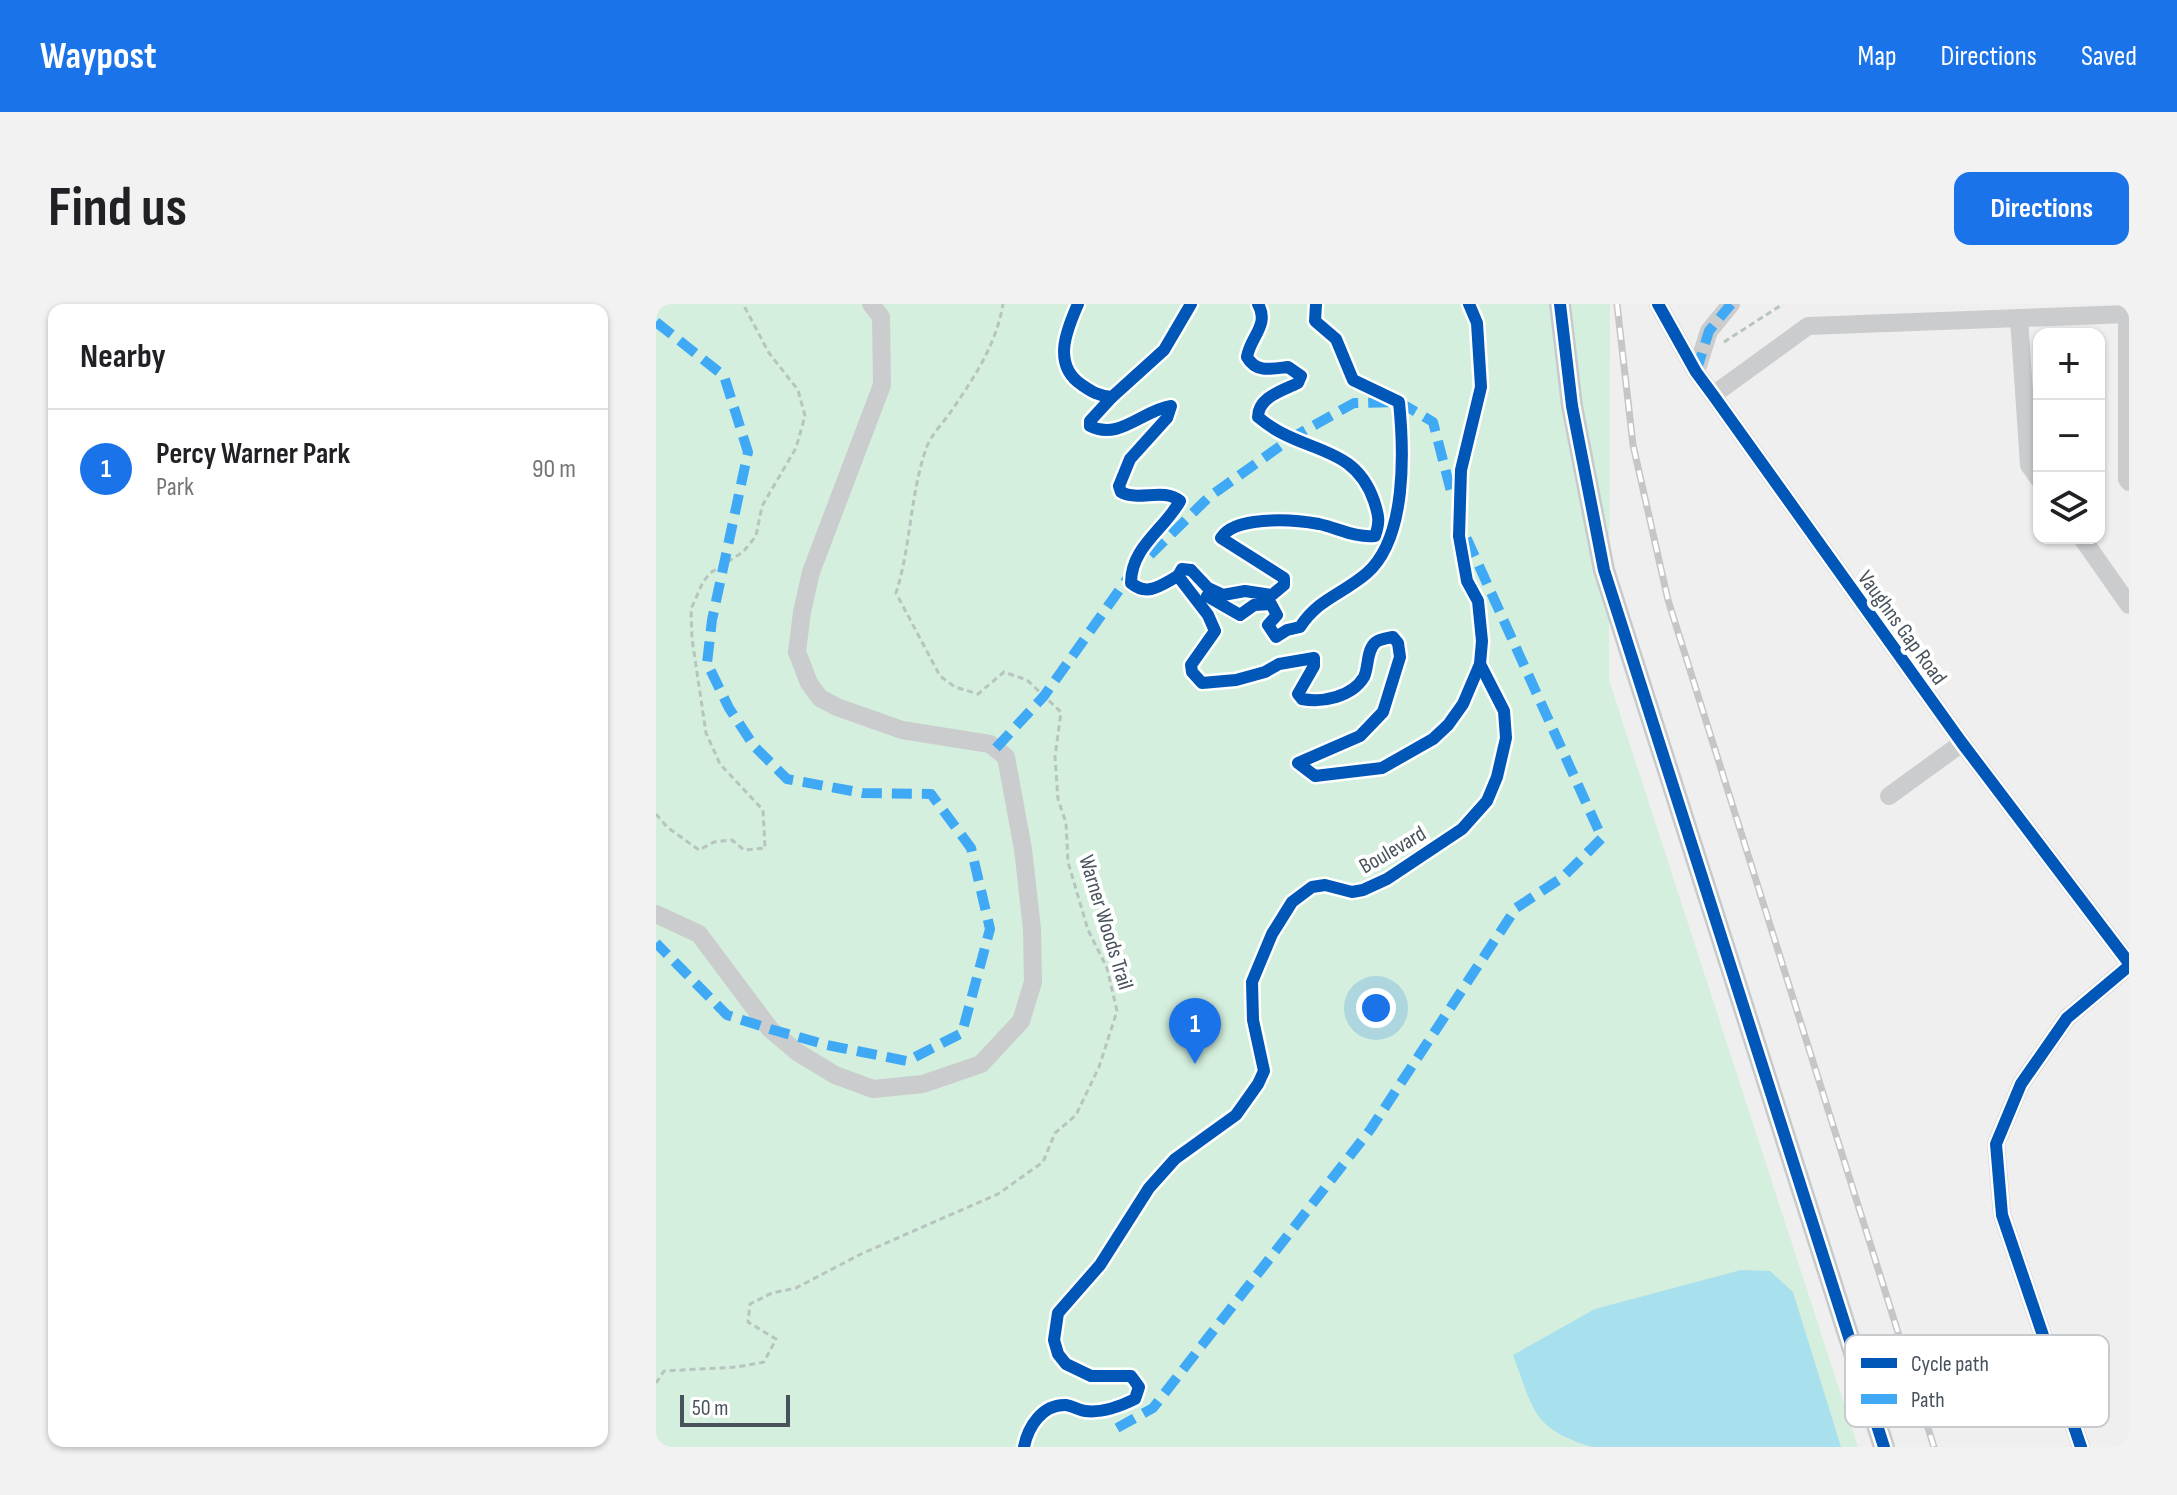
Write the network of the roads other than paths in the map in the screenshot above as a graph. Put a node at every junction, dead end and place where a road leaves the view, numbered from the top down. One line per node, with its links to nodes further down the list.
1 (871, 304): 15 (street)
2 (1560, 304): 17 (main road)
3 (1658, 304): 7 (street, Vaughns Gap Road)
4 (1731, 304): 7 (street)
5 (2128, 314): 6 (street); 10 (street)
6 (2019, 318): 8 (street); 9 (street)
7 (1696, 372): 8 (street, Vaughns Gap Road)
8 (1713, 395): 13 (street, Vaughns Gap Road)
9 (2034, 472)
10 (2129, 482)
11 (2086, 544): 12 (street)
12 (2129, 605)
13 (1962, 743): 14 (street); 16 (street, Vaughns Gap Road)
14 (1889, 796)
15 (656, 914)
16 (2129, 964): 18 (street)
17 (1848, 1335)
18 (2043, 1335)
19 (1878, 1427): 21 (main road)
20 (2074, 1427): 22 (street)
21 (1884, 1447)
22 (2081, 1447)

